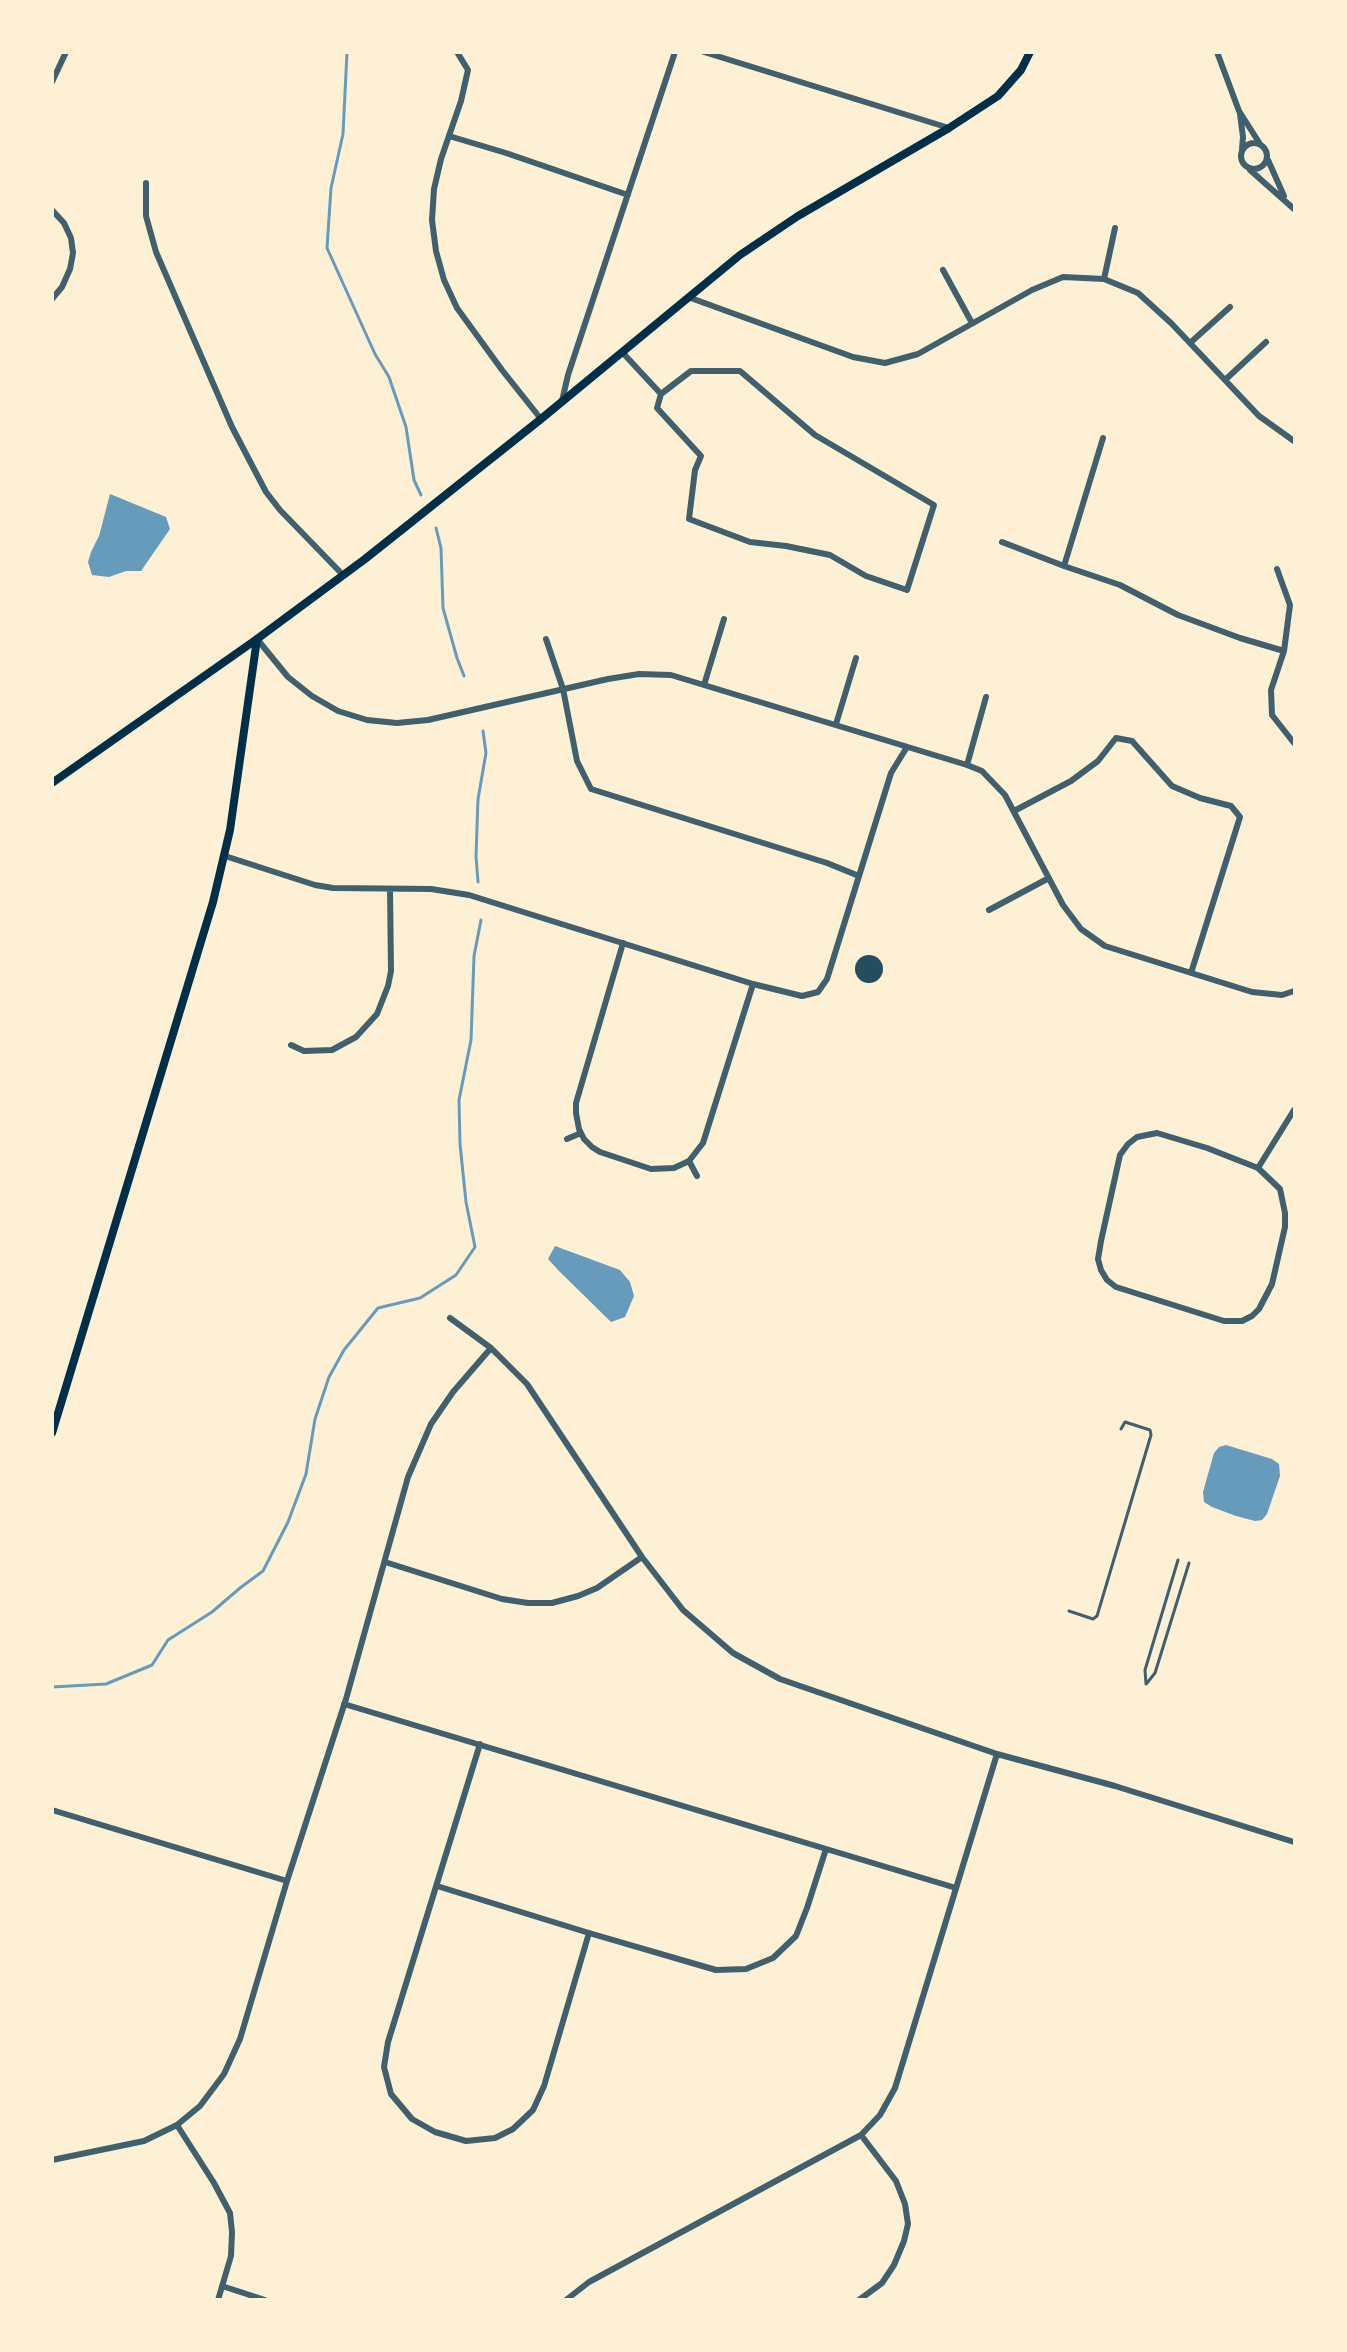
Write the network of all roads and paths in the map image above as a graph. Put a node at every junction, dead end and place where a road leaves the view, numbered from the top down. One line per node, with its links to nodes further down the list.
1 (66, 52): 7 (street)
2 (457, 52): 10 (street)
3 (675, 52): 16 (street)
4 (704, 52): 9 (street)
5 (1029, 52): 9 (main road)
6 (1217, 52): 8 (street)
7 (52, 82)
8 (1239, 111): 11 (street); 12 (street)
9 (949, 128): 23 (main road)
10 (449, 136): 16 (street); 33 (street)
11 (1260, 144): 12 (street); 13 (street)
12 (1241, 153): 14 (street)
13 (1268, 160): 14 (street); 17 (street)
14 (1248, 168): 17 (street)
15 (146, 183): 39 (street)
16 (628, 195): 32 (street)
17 (1285, 199): 18 (street)
18 (1294, 209)
19 (52, 210): 24 (street)
20 (1115, 228): 22 (street)
21 (942, 270): 26 (street)
22 (1104, 279): 26 (street); 28 (street)
23 (688, 297): 26 (street); 29 (main road)
24 (52, 299)
25 (1230, 307): 28 (street)
26 (972, 323)
27 (1266, 342): 30 (street)
28 (1190, 343): 30 (street)
29 (622, 352): 31 (street); 32 (main road)
30 (1225, 380): 35 (street)
31 (661, 394): 31 (street)
32 (562, 402): 33 (main road)
33 (541, 419): 39 (main road)
34 (1103, 438): 37 (street)
35 (1294, 441)
36 (1002, 542): 37 (street)
37 (1064, 566): 43 (street)
38 (1277, 569): 43 (street)
39 (344, 575): 41 (main road)
40 (724, 619): 45 (street)
41 (257, 639): 46 (street); 52 (main road); 54 (main road)
42 (546, 639): 46 (street)
43 (1284, 651): 49 (street)
44 (856, 658): 48 (street)
45 (704, 685): 46 (street); 48 (street)
46 (563, 689): 55 (street)
47 (986, 696): 51 (street)
48 (836, 724): 50 (street)
49 (1294, 743)
50 (907, 747): 51 (street); 55 (street)
51 (967, 765): 53 (street)
52 (52, 783)
53 (1014, 811): 56 (street); 60 (street)
54 (225, 856): 57 (street); 73 (main road)
55 (859, 876): 61 (street)
56 (1049, 878): 58 (street); 60 (street)
57 (390, 889): 59 (street); 63 (street)
58 (990, 910)
59 (623, 943): 61 (street); 65 (street)
60 (1191, 974): 62 (street)
61 (753, 984): 67 (street)
62 (1294, 991)
63 (291, 1045)
64 (1294, 1110): 68 (street)
65 (581, 1133): 66 (street); 67 (street)
66 (567, 1139)
67 (689, 1161): 69 (street)
68 (1258, 1168): 68 (street)
69 (697, 1176)
70 (450, 1318): 71 (street)
71 (491, 1348): 74 (street); 76 (street)
72 (1121, 1430): 78 (lane)
73 (52, 1432)
74 (642, 1557): 76 (street); 81 (street)
75 (1178, 1560): 77 (lane)
76 (385, 1562): 79 (street)
77 (1189, 1563)
78 (1069, 1611)
79 (344, 1704): 80 (street); 85 (street)
80 (480, 1744): 84 (street); 86 (street)
81 (997, 1754): 83 (street); 87 (street)
82 (52, 1810): 85 (street)
83 (1294, 1842)
84 (825, 1849): 87 (street); 88 (street)
85 (287, 1881): 89 (street)
86 (436, 1886): 88 (street); 88 (street)
87 (956, 1888): 90 (street)
88 (589, 1933)
89 (177, 2126): 91 (street); 92 (street)
90 (861, 2135): 95 (street); 96 (street)
91 (52, 2160)
92 (222, 2286): 93 (street); 94 (street)
93 (218, 2300)
94 (265, 2300)
95 (566, 2300)
96 (859, 2300)

